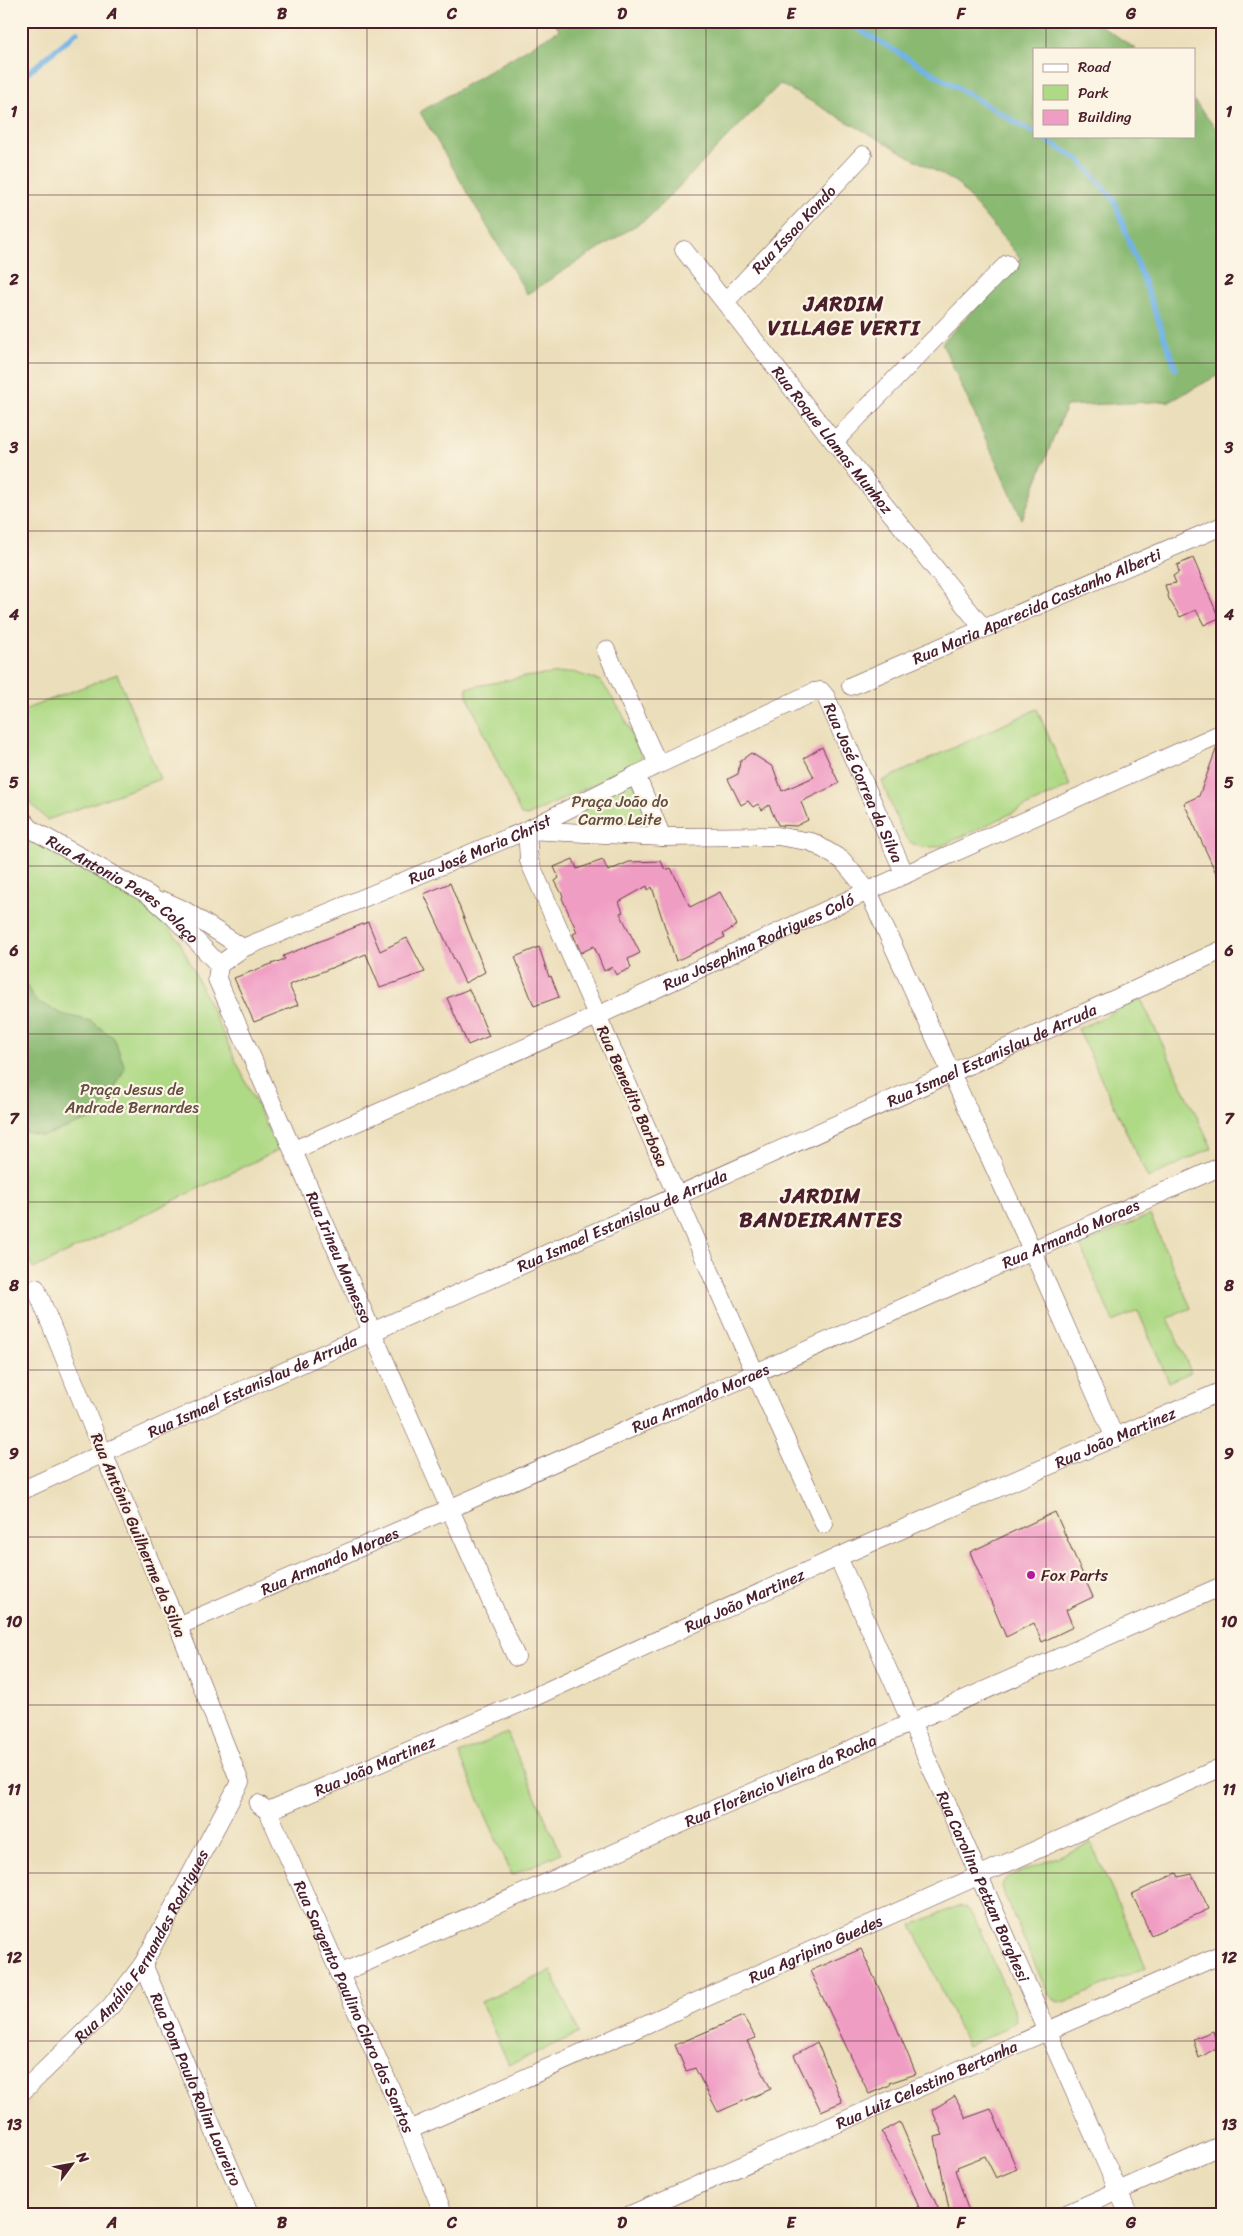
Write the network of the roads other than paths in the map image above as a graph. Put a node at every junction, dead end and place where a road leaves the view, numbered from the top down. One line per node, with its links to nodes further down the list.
1 (862, 155): 4 (street, Rua Issao Kondo)
2 (684, 250): 4 (street, Rua Roque Llamas Munhoz)
3 (1007, 264): 5 (street)
4 (725, 302): 5 (street, Rua Roque Llamas Munhoz)
5 (834, 442): 7 (street, Rua Roque Llamas Munhoz)
6 (1222, 526): 7 (street, Rua Maria Aparecida Castanho Alberti)
7 (983, 628): 9 (street, Rua Maria Aparecida Castanho Alberti)
8 (606, 650): 12 (street)
9 (852, 686)
10 (821, 691): 12 (street, Rua José Maria Christ); 17 (street, Rua José Correa da Silva)
11 (1222, 733): 17 (street, Rua Josephina Rodrigues Coló)
12 (658, 764): 13 (street, Rua José Maria Christ)
13 (636, 775): 15 (street, Rua José Maria Christ); 16 (street)
14 (21, 818): 19 (street, Rua Antonio Peres Colaço)
15 (527, 830): 16 (street); 20 (street, Rua José Maria Christ); 23 (street, Rua Benedito Barbosa)
16 (662, 837): 18 (street)
17 (905, 875): 18 (street, Rua Josephina Rodrigues Coló)
18 (868, 892): 23 (street, Rua Josephina Rodrigues Coló); 24 (street)
19 (149, 895): 20 (street); 22 (street, Rua Antonio Peres Colaço)
20 (243, 948): 22 (street, Rua José Maria Christ)
21 (1222, 950): 24 (street, Rua Ismael Estanislau de Arruda)
22 (219, 965): 25 (street, Rua Irineu Momesso)
23 (597, 1016): 25 (street, Rua Josephina Rodrigues Coló); 27 (street, Rua Benedito Barbosa)
24 (951, 1075): 27 (street, Rua Ismael Estanislau de Arruda); 28 (street)
25 (294, 1150): 30 (street, Rua Irineu Momesso)
26 (1222, 1166): 28 (street, Rua Armando Moraes)
27 (678, 1195): 30 (street, Rua Ismael Estanislau de Arruda); 31 (street, Rua Benedito Barbosa)
28 (1032, 1250): 31 (street, Rua Armando Moraes); 33 (street)
29 (36, 1288): 34 (street, Rua Antônio Guilherme da Silva)
30 (372, 1331): 34 (street, Rua Ismael Estanislau de Arruda); 36 (street, Rua Irineu Momesso)
31 (755, 1373): 36 (street, Rua Armando Moraes); 37 (street, Rua Benedito Barbosa)
32 (1222, 1391): 33 (street, Rua João Martinez)
33 (1115, 1438): 38 (street, Rua João Martinez)
34 (103, 1453): 35 (street, Rua Ismael Estanislau de Arruda); 40 (street, Rua Antônio Guilherme da Silva)
35 (21, 1491)
36 (449, 1508): 40 (street, Rua Armando Moraes); 41 (street, Rua Irineu Momesso)
37 (824, 1524)
38 (838, 1557): 42 (street, Rua Carolina Pettan Borghesi); 45 (street, Rua João Martinez)
39 (1222, 1586): 42 (street, Rua Florêncio Vieira da Rocha)
40 (178, 1626): 44 (street, Rua Antônio Guilherme da Silva)
41 (516, 1657)
42 (912, 1722): 46 (street, Rua Carolina Pettan Borghesi); 49 (street, Rua Florêncio Vieira da Rocha)
43 (1222, 1767): 46 (street, Rua Agripino Guedes)
44 (240, 1782): 48 (street, Rua Amália Fernandes Rodrigues)
45 (263, 1808): 49 (street, Rua Sargento Paulino Claro dos Santos)
46 (979, 1875): 50 (street, Rua Carolina Pettan Borghesi); 52 (street, Rua Agripino Guedes)
47 (1222, 1954): 50 (street, Rua Luiz Celestino Bertanha)
48 (143, 1964): 51 (street, Rua Amália Fernandes Rodrigues); 55 (street, Rua Dom Paulo Rolim Loureiro)
49 (339, 1974): 52 (street, Rua Sargento Paulino Claro dos Santos)
50 (1048, 2030): 54 (street, Rua Carolina Pettan Borghesi); 57 (street, Rua Luiz Celestino Bertanha)
51 (21, 2093)
52 (408, 2130): 56 (street, Rua Sargento Paulino Claro dos Santos)
53 (1222, 2145): 54 (street)
54 (1119, 2191): 58 (street); 59 (street, Rua Carolina Pettan Borghesi)
55 (250, 2215)
56 (444, 2215)
57 (630, 2215)
58 (1064, 2215)
59 (1129, 2215)

